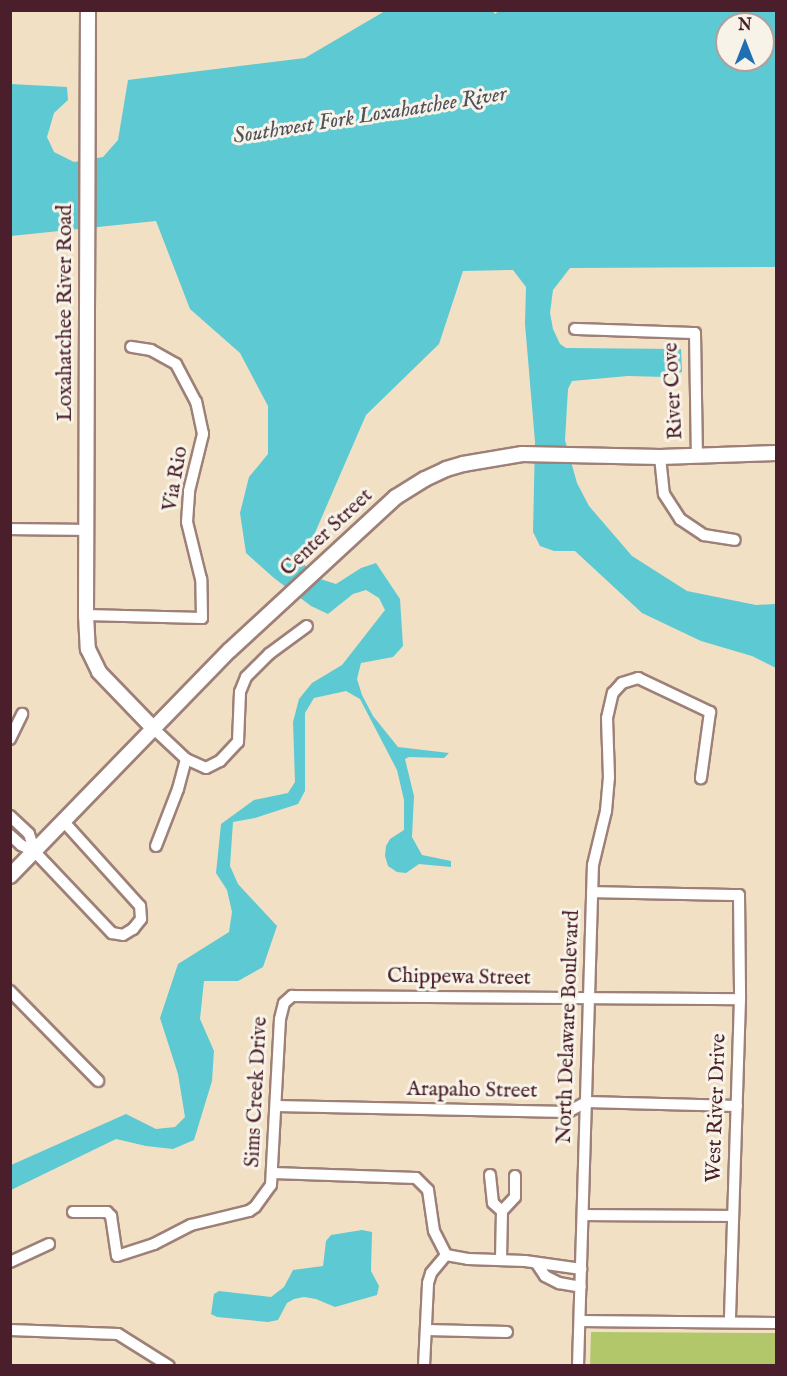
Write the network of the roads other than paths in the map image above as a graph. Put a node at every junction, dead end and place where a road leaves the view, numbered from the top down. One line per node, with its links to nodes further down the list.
1 (88, 10): 8 (street, Loxahatchee River Road)
2 (575, 329): 5 (street, River Cove)
3 (131, 347): 10 (street, Via Rio)
4 (777, 453): 5 (street, Center Street)
5 (697, 454): 6 (street, Center Street)
6 (660, 456): 9 (street); 13 (street, Center Street)
7 (10, 530): 8 (street)
8 (87, 530): 10 (street, Loxahatchee River Road)
9 (735, 540)
10 (86, 615): 13 (street, Loxahatchee River Road)
11 (307, 626): 15 (street)
12 (22, 714): 14 (street)
13 (154, 729): 15 (street); 18 (street, Center Street)
14 (10, 740)
15 (186, 759): 20 (street)
16 (701, 778): 23 (street, North Delaware Boulevard)
17 (10, 816): 21 (street)
18 (64, 823): 21 (street, Center Street); 21 (street)
19 (10, 835): 21 (street)
20 (156, 846)
21 (35, 852): 22 (street, Center Street)
22 (10, 876)
23 (592, 891): 25 (street, North Delaware Boulevard); 27 (street, West River Drive)
24 (10, 991): 28 (street)
25 (589, 998): 26 (street, Chippewa Street); 27 (street, Chippewa Street); 29 (street, North Delaware Boulevard)
26 (287, 999): 30 (street, Sims Creek Drive)
27 (740, 999): 31 (street, West River Drive)
28 (98, 1081)
29 (586, 1102): 30 (street, Arapaho Street); 31 (street, Arapaho Street); 37 (street, North Delaware Boulevard)
30 (276, 1106): 32 (street, Sims Creek Drive)
31 (737, 1106): 38 (street, West River Drive)
32 (273, 1173): 36 (street, Sims Creek Drive); 40 (street)
33 (490, 1175): 35 (street)
34 (515, 1176): 35 (street)
35 (502, 1211): 41 (street)
36 (73, 1212)
37 (583, 1215): 38 (street); 44 (street, North Delaware Boulevard)
38 (733, 1216): 47 (street, West River Drive)
39 (49, 1244): 42 (street)
40 (446, 1255): 41 (street); 50 (street)
41 (501, 1260): 43 (street)
42 (10, 1262)
43 (537, 1264): 44 (street); 45 (street)
44 (581, 1269): 45 (street, North Delaware Boulevard)
45 (581, 1287): 46 (street, North Delaware Boulevard)
46 (580, 1322): 47 (street); 54 (street, North Delaware Boulevard)
47 (730, 1322): 48 (street)
48 (777, 1323)
49 (10, 1330): 52 (street)
50 (427, 1330): 51 (street); 53 (street)
51 (507, 1332)
52 (169, 1365)
53 (424, 1365)
54 (578, 1365)

